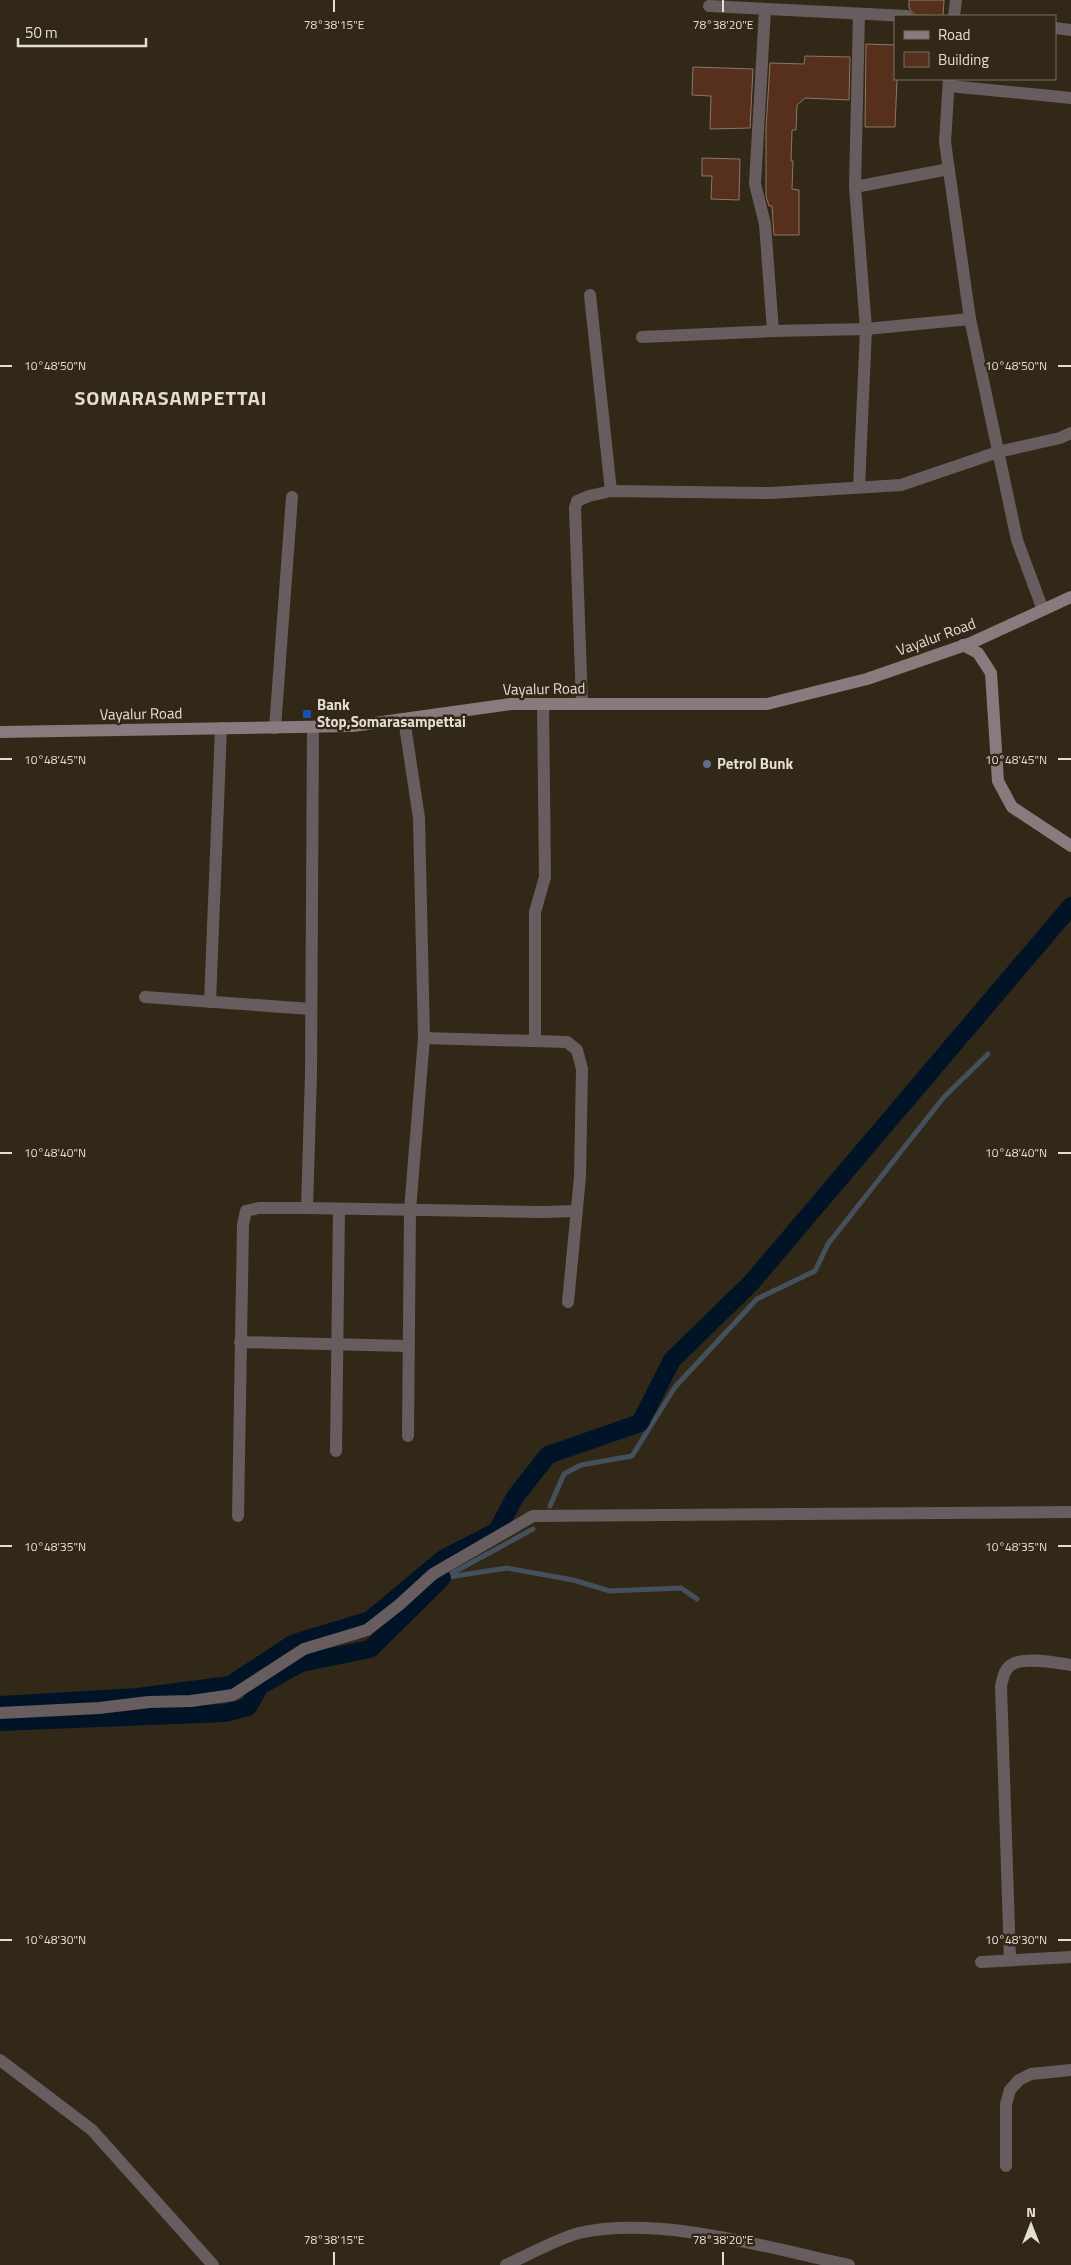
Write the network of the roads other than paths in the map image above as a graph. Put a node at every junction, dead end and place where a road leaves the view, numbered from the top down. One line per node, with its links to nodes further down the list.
1 (956, 0): 6 (street)
2 (709, 6): 3 (street)
3 (765, 9): 4 (street); 16 (street)
4 (859, 14): 5 (street); 12 (street)
5 (894, 15)
6 (954, 15)
7 (1056, 28): 8 (street)
8 (1071, 30)
9 (949, 83): 10 (street); 11 (street)
10 (1071, 98)
11 (948, 169): 12 (street); 14 (street)
12 (855, 187): 15 (street)
13 (590, 295): 21 (street)
14 (970, 319): 15 (street); 19 (street)
15 (866, 330): 16 (street); 20 (street)
16 (773, 331): 17 (street)
17 (642, 337)
18 (1071, 433): 19 (street)
19 (998, 452): 20 (street); 24 (street)
20 (859, 487): 21 (street)
21 (611, 491): 27 (street)
22 (292, 497): 31 (street)
23 (1071, 597): 24 (main road, Vayalur Road)
24 (1044, 610): 25 (main road, Vayalur Road)
25 (963, 645): 27 (main road, Vayalur Road); 33 (main road)
26 (543, 704): 27 (main road, Vayalur Road); 28 (main road, Vayalur Road); 38 (street)
27 (582, 704)
28 (404, 719): 29 (main road, Vayalur Road); 37 (street)
29 (313, 727): 31 (main road, Vayalur Road); 36 (street)
30 (221, 728): 31 (main road, Vayalur Road); 32 (main road, Vayalur Road); 35 (street)
31 (275, 728)
32 (0, 732)
33 (1071, 846)
34 (144, 997): 35 (street)
35 (210, 1002): 36 (street)
36 (311, 1009): 39 (street)
37 (424, 1038): 38 (street); 41 (street)
38 (535, 1040): 42 (street)
39 (307, 1208): 40 (street); 44 (street)
40 (339, 1209): 41 (street); 45 (street)
41 (410, 1210): 42 (street); 46 (street)
42 (576, 1211): 43 (street)
43 (568, 1302)
44 (240, 1342): 45 (street); 50 (street)
45 (337, 1345): 46 (street); 48 (street)
46 (408, 1346): 47 (street)
47 (408, 1436)
48 (336, 1451)
49 (1071, 1512): 52 (street)
50 (238, 1516)
51 (1071, 1665): 54 (street)
52 (0, 1713)
53 (1071, 1957): 54 (street)
54 (1010, 1960): 55 (street)
55 (981, 1962)
56 (0, 2060): 59 (street)
57 (1071, 2070): 58 (street)
58 (1006, 2166)
59 (212, 2265)
60 (506, 2265): 61 (street)
61 (849, 2265)

